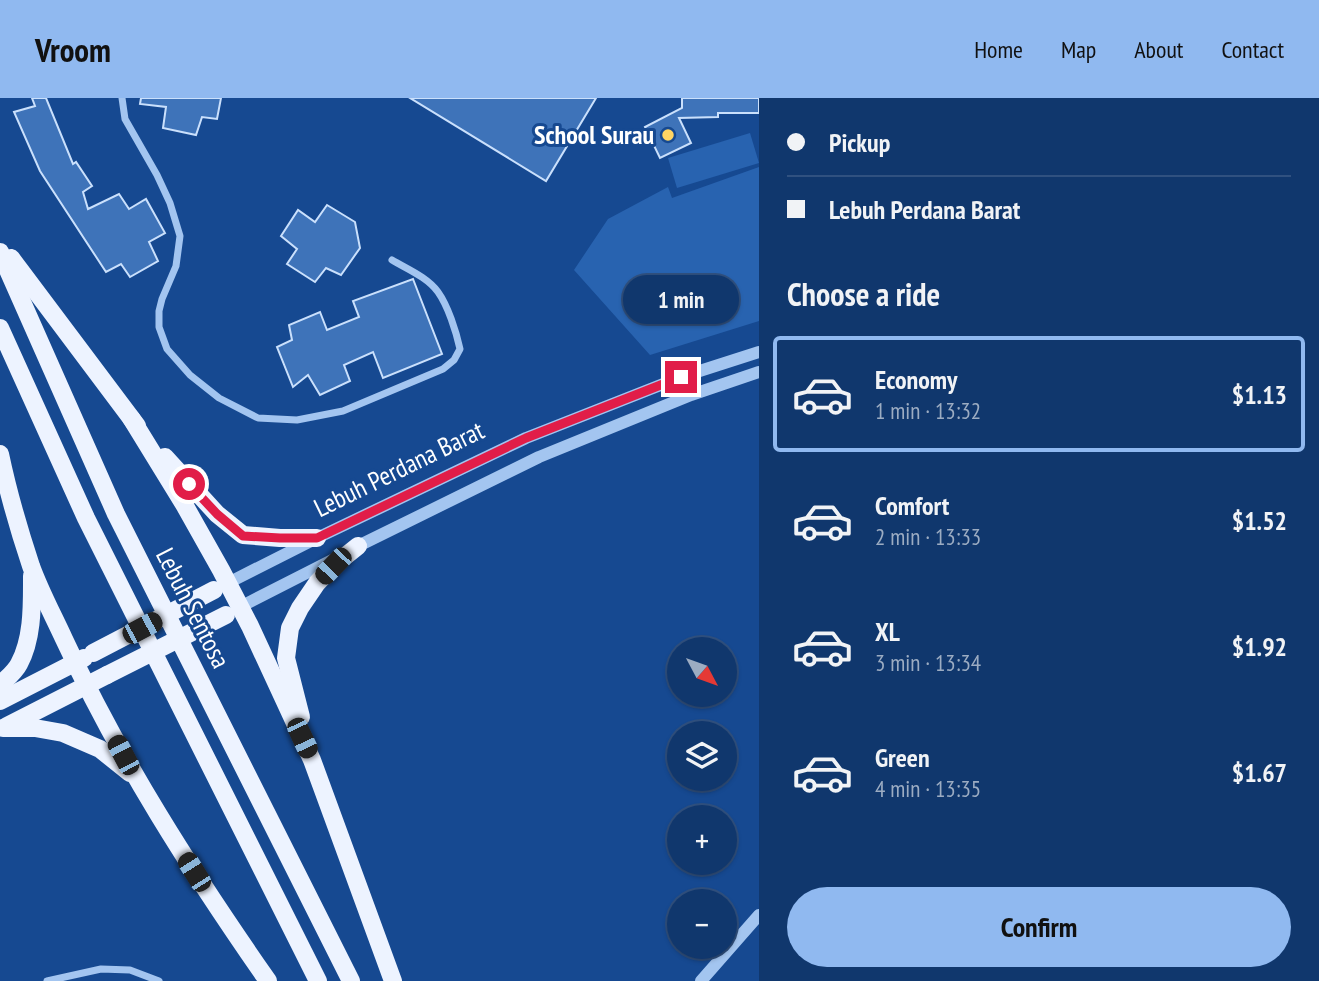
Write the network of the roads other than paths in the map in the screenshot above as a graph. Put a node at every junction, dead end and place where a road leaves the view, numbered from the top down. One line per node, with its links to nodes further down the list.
1 (122, 98): 4 (street)
2 (0, 244): 8 (main road)
3 (0, 252): 27 (main road, Lebuh Sentosa)
4 (392, 260)
5 (0, 328): 26 (main road, Lebuh Sentosa)
6 (759, 352): 10 (street, Lebuh Perdana Barat)
7 (759, 372): 11 (street, Lebuh Perdana Barat)
8 (131, 418): 10 (main road); 13 (main road)
9 (0, 454): 12 (main road)
10 (317, 538): 13 (street, Lebuh Perdana Barat)
11 (358, 546): 14 (street, Lebuh Perdana Barat); 20 (main road)
12 (32, 568): 15 (main road); 16 (main road)
13 (221, 587): 14 (main road); 15 (main road, Lebuh Perdana Barat, bridge)
14 (233, 611): 17 (main road, Lebuh Perdana Barat, bridge); 20 (main road)
15 (75, 662): 17 (main road); 18 (main road, Lebuh Perdana Barat)
16 (0, 685)
17 (86, 686): 19 (main road, Lebuh Perdana Barat); 21 (main road)
18 (0, 701)
19 (1, 729): 21 (main road)
20 (312, 760): 28 (main road)
21 (135, 778): 25 (main road)
22 (759, 915): 29 (street)
23 (47, 981): 24 (street)
24 (159, 981)
25 (268, 981)
26 (318, 981)
27 (351, 981)
28 (393, 981)
29 (701, 981)

